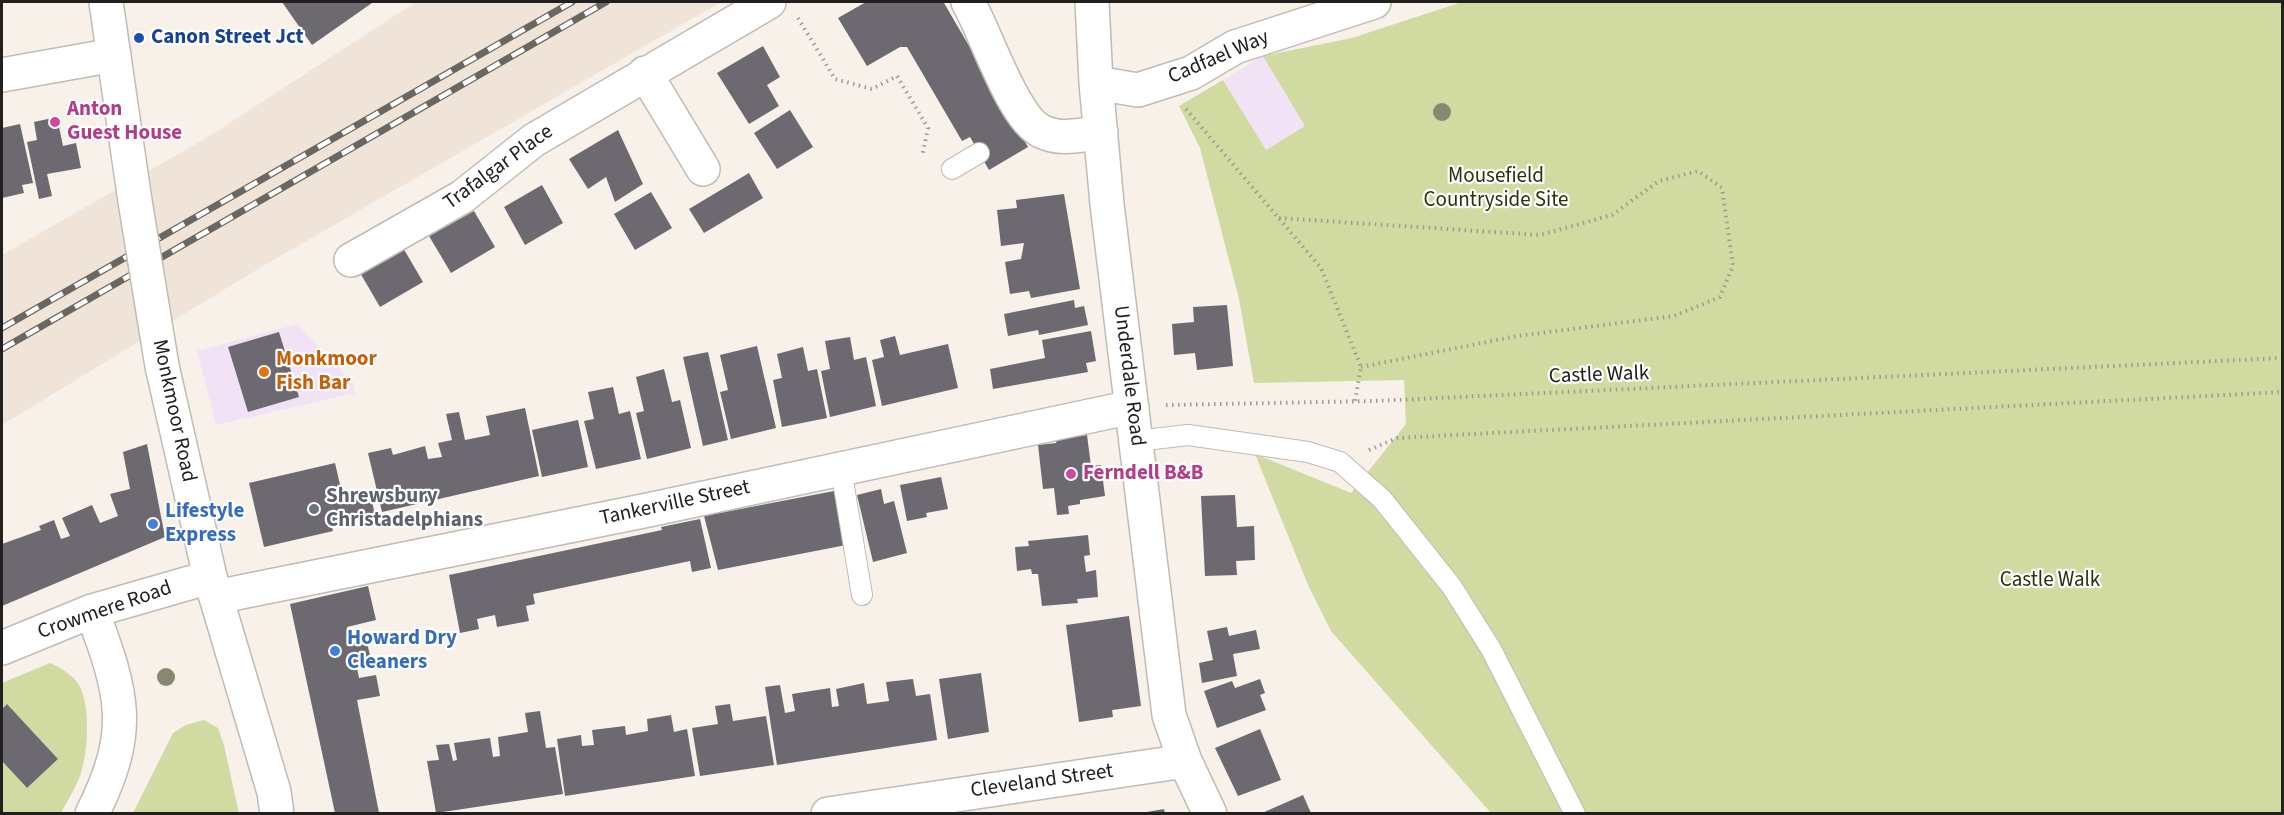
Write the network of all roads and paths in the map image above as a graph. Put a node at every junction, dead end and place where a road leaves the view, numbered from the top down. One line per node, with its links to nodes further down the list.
1 (106, 2): 6 (street, Monkmoor Road)
2 (968, 2): 11 (street)
3 (1092, 2): 10 (street, Underdale Road)
4 (1374, 2): 9 (street, Cadfael Way)
5 (782, 6): 7 (street, Trafalgar Place); 13 (path)
6 (114, 55): 8 (street); 26 (street, Monkmoor Road, bridge)
7 (645, 73): 14 (street); 17 (street, Trafalgar Place)
8 (2, 75)
9 (1168, 81): 10 (street, Cadfael Way); 16 (path)
10 (1096, 83): 11 (street, Underdale Road)
11 (1101, 132): 22 (street, Underdale Road)
12 (979, 153): 15 (lane)
13 (922, 157)
14 (702, 169)
15 (952, 170)
16 (1279, 218): 19 (path); 19 (path)
17 (351, 260)
18 (2283, 358): 21 (path, Castle Walk)
19 (1361, 367): 21 (path)
20 (2283, 392): 24 (path)
21 (1355, 401): 22 (path, Castle Walk)
22 (1132, 407): 23 (street, Underdale Road); 25 (street, Tankerville Street)
23 (1136, 441): 24 (lane); 30 (street, Underdale Road)
24 (1340, 462): 35 (lane)
25 (841, 469): 26 (street, Tankerville Street); 27 (lane)
26 (213, 587): 28 (street, Crowmere Road); 32 (street, Monkmoor Road)
27 (862, 595)
28 (92, 611): 29 (street, Crowmere Road); 31 (street)
29 (2, 648)
30 (1185, 761): 33 (street, Cleveland Street); 34 (street, Underdale Road)
31 (92, 813)
32 (277, 813)
33 (828, 813)
34 (1210, 813)
35 (1575, 813)

